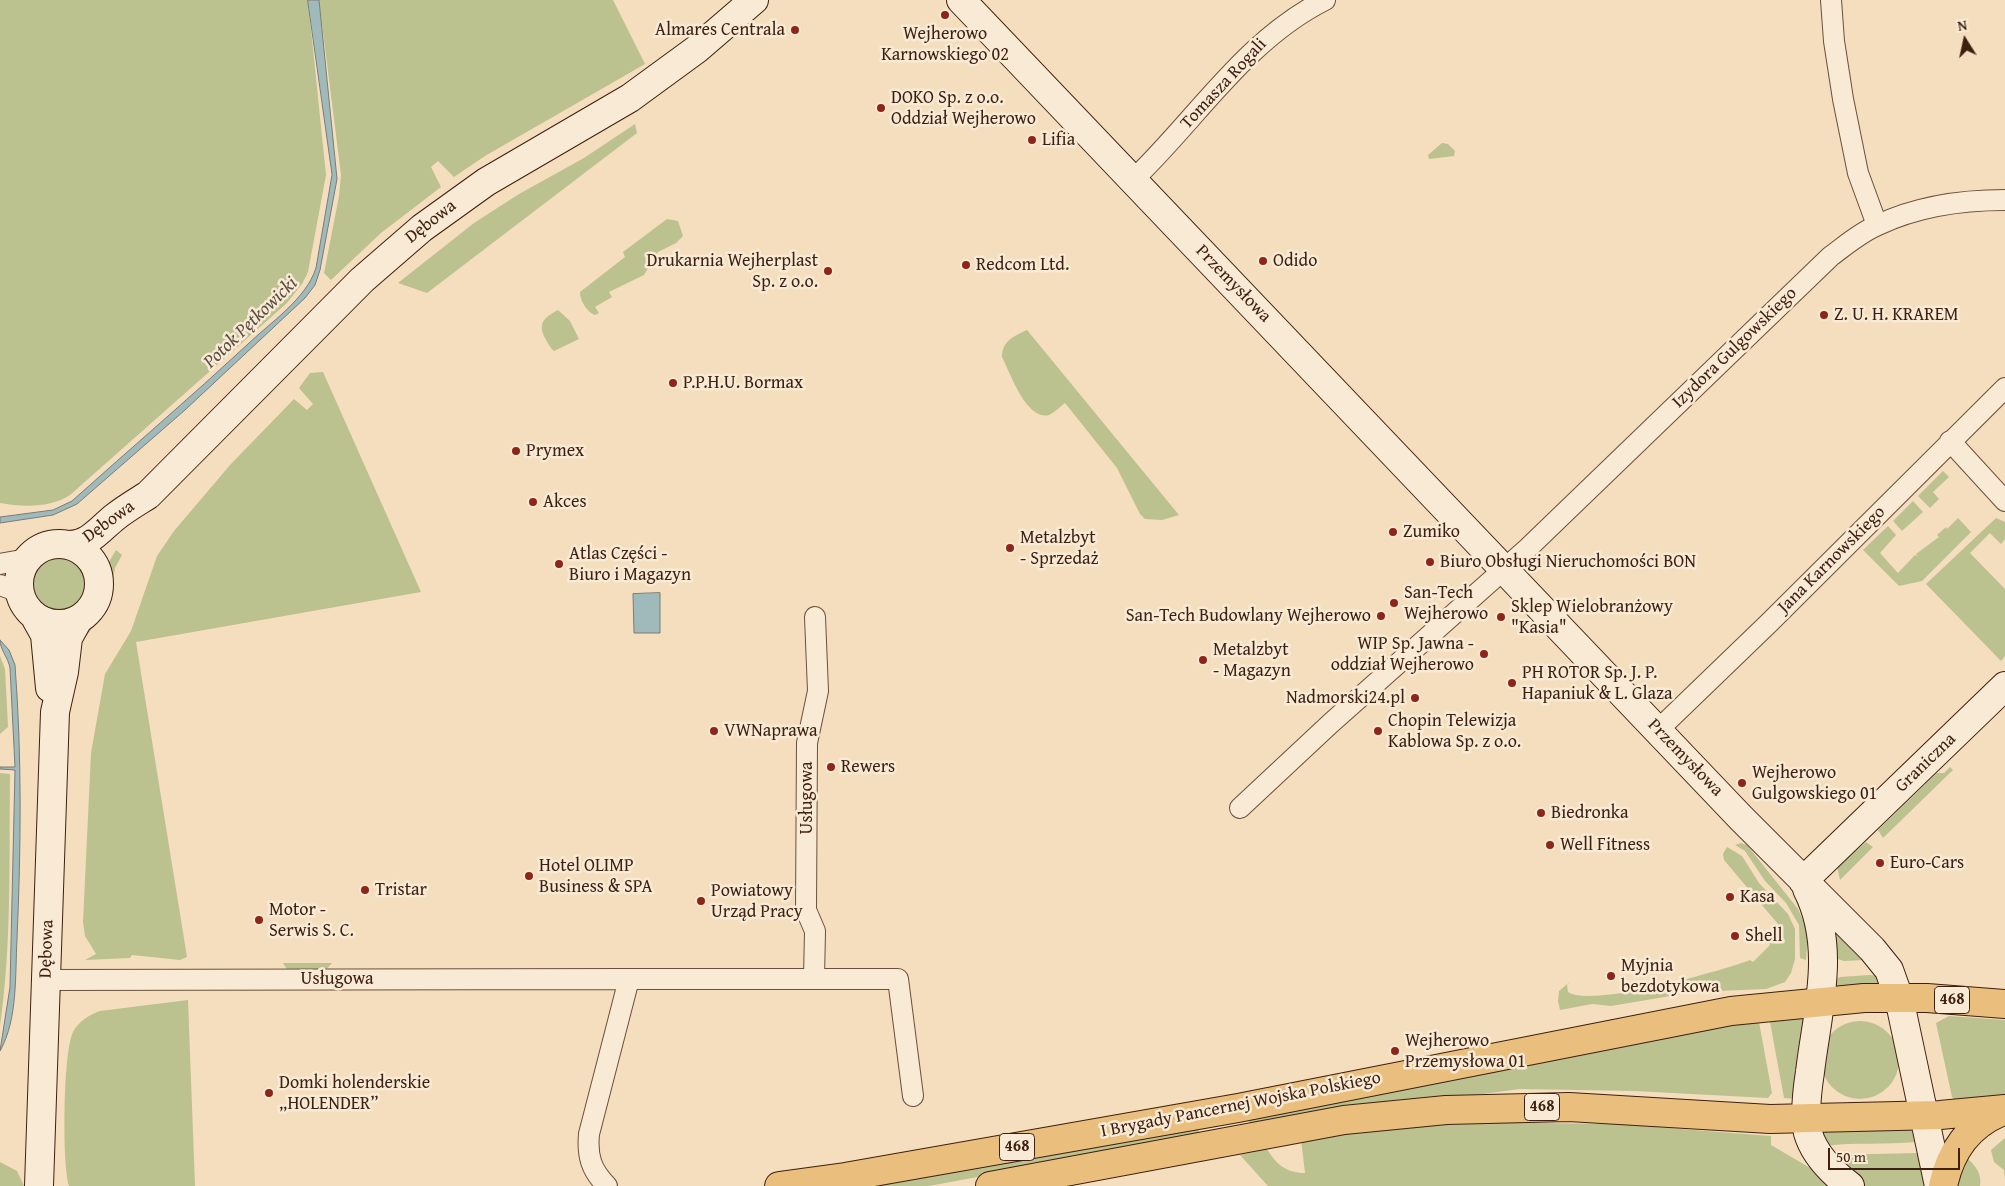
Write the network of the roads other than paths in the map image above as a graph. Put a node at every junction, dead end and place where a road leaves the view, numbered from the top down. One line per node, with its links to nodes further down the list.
1 (754, 0): 10 (street, Dębowa)
2 (961, 0): 5 (street, Przemysłowa)
3 (1325, 0): 5 (street, Tomasza Rogali)
4 (1832, 0): 7 (street)
5 (1133, 180): 15 (street, Przemysłowa)
6 (2005, 200): 7 (street, Izydora Gulgowskiego)
7 (1877, 225): 15 (street, Izydora Gulgowskiego)
8 (2005, 388): 9 (street, Jana Karnowskiego)
9 (1950, 441): 11 (street); 23 (street, Jana Karnowskiego)
10 (148, 495): 12 (street, Dębowa); 16 (street, Dębowa)
11 (2005, 501)
12 (69, 545): 13 (street); 16 (street)
13 (27, 559): 14 (street); 17 (street)
14 (0, 564)
15 (1505, 569): 23 (street, Przemysłowa); 24 (street)
16 (98, 574): 20 (street)
17 (10, 591): 19 (street)
18 (815, 617): 26 (street, Usługowa)
19 (36, 618): 20 (street); 22 (street, Dębowa)
20 (78, 620): 22 (street, Dębowa)
21 (2005, 686): 25 (street, Graniczna)
22 (54, 712): 28 (street, Dębowa)
23 (1658, 730): 25 (street, Przemysłowa)
24 (1240, 808)
25 (1803, 881): 29 (street, Przemysłowa); 30 (street, Przemysłowa)
26 (814, 978): 27 (street, Usługowa); 32 (street, Usługowa)
27 (629, 979): 28 (street, Usługowa); 37 (street)
28 (46, 980): 36 (street, Dębowa)
29 (1899, 998): 30 (main road, 468); 31 (main road, 468); 34 (street, Przemysłowa)
30 (1820, 1001): 35 (street, Przemysłowa); 38 (main road, I Brygady Pancernej Wojska Polskiego / 468)
31 (2005, 1004)
32 (913, 1096)
33 (2005, 1110): 34 (main road, 468); 42 (main road)
34 (1922, 1115): 35 (main road, 468); 41 (street, Przemysłowa)
35 (1807, 1118): 39 (main road, I Brygady Pancernej Wojska Polskiego / 468); 40 (street, Przemysłowa)
36 (39, 1186)
37 (607, 1186)
38 (779, 1186)
39 (990, 1186)
40 (1850, 1186)
41 (1939, 1186)
42 (1943, 1186)

